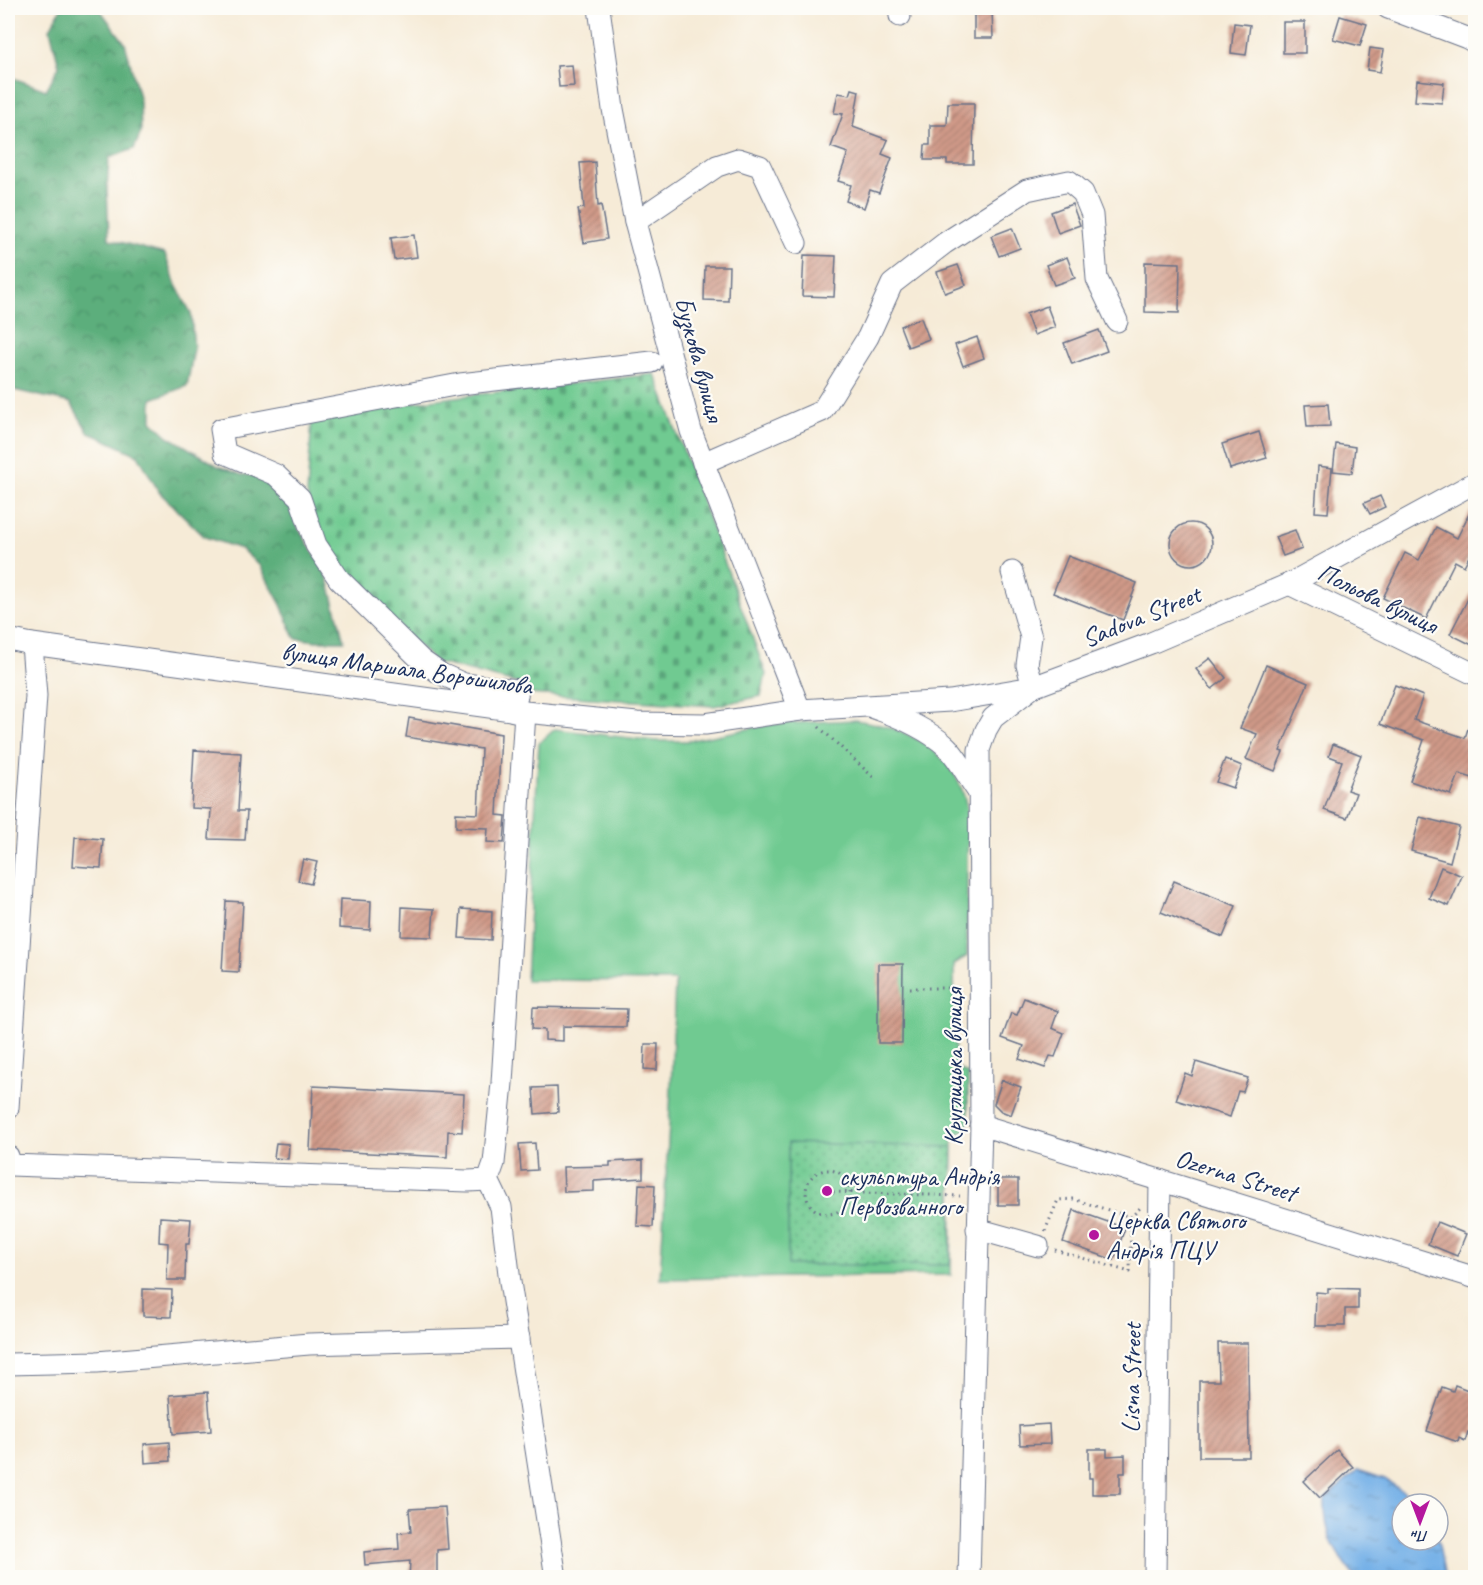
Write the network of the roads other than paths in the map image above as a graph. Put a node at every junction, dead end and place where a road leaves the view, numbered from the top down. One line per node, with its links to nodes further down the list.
1 (599, 8): 4 (street, Бузкова вулиця)
2 (1388, 8): 3 (street)
3 (1476, 43)
4 (635, 222): 5 (street); 8 (street, Бузкова вулиця)
5 (796, 243)
6 (1117, 321): 8 (street)
7 (652, 362): 18 (street)
8 (703, 463): 17 (street, Бузкова вулиця)
9 (1476, 482): 11 (street, Sadova Street)
10 (1012, 572): 15 (street)
11 (1289, 585): 14 (street, Польова вулиця); 15 (street, Sadova Street)
12 (8, 639): 13 (street, вулиця Маршала Ворошилова)
13 (32, 644): 18 (street, вулиця Маршала Ворошилова); 20 (street)
14 (1476, 675)
15 (1033, 687): 16 (street, Sadova Street); 19 (street, Круглицька вулиця)
16 (865, 705): 17 (street, Sadova Street); 19 (street)
17 (800, 710): 18 (street, вулиця Маршала Ворошилова)
18 (520, 711): 23 (street)
19 (979, 793): 21 (street, Круглицька вулиця)
20 (8, 1108)
21 (981, 1125): 24 (street, Ozerna Street); 25 (street, Круглицька вулиця)
22 (8, 1156): 23 (street)
23 (488, 1180): 28 (street)
24 (1160, 1180): 27 (street, Ozerna Street); 32 (street, Lisna Street)
25 (977, 1229): 26 (street); 31 (street, Круглицька вулиця)
26 (1038, 1246)
27 (1476, 1278)
28 (519, 1338): 29 (street); 30 (street)
29 (8, 1364)
30 (556, 1578)
31 (969, 1578)
32 (1155, 1578)

